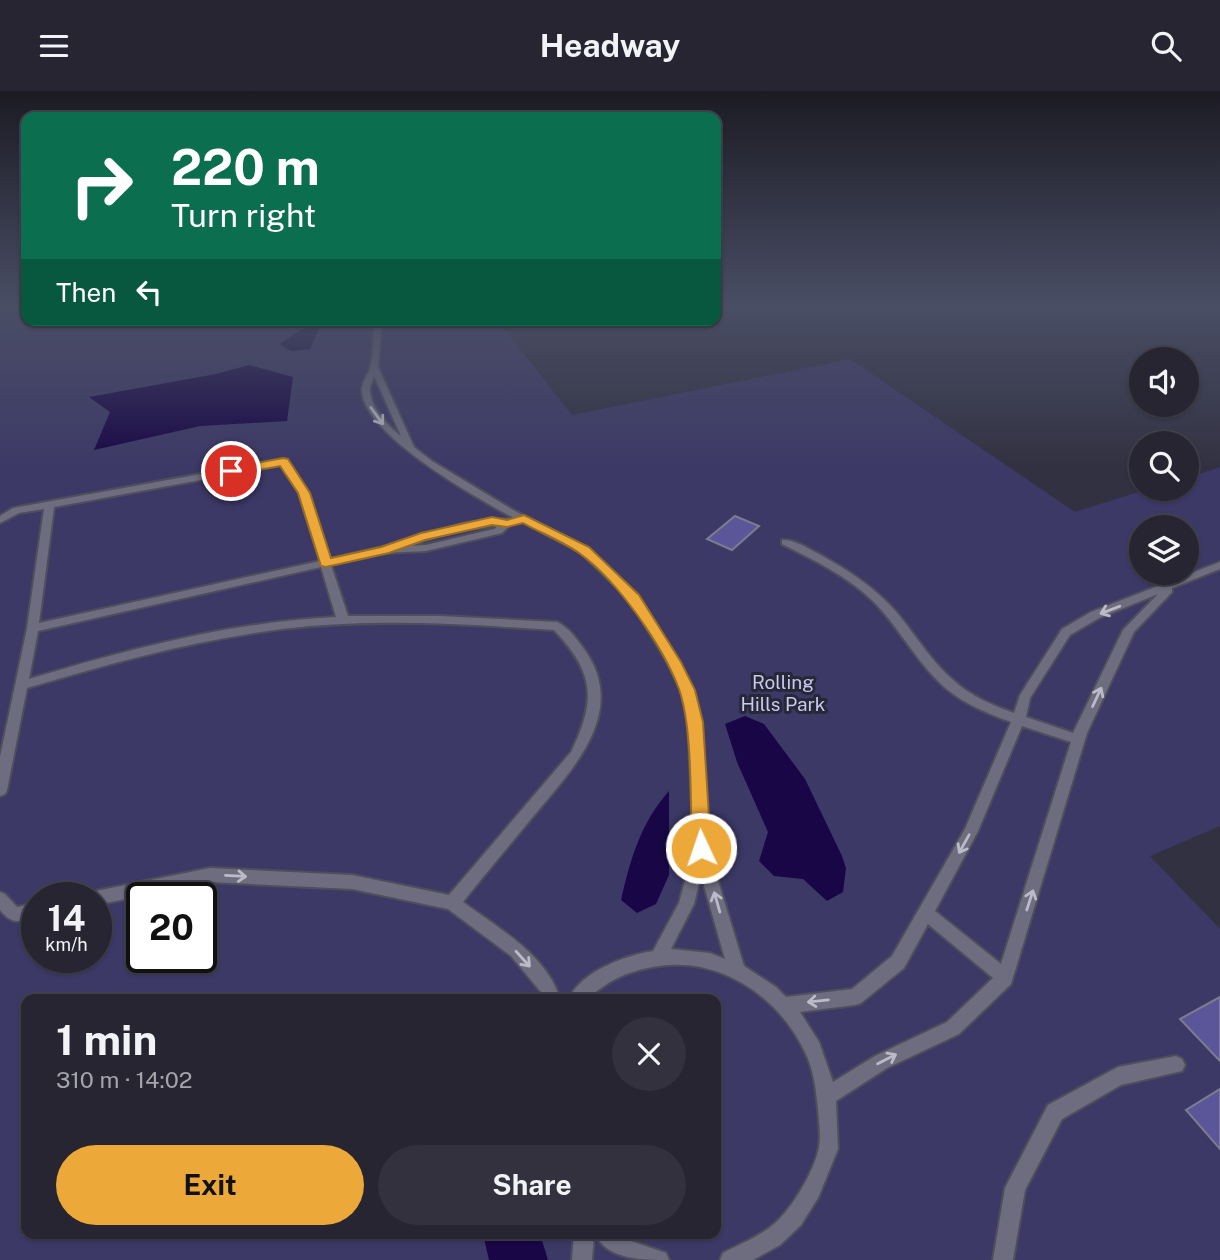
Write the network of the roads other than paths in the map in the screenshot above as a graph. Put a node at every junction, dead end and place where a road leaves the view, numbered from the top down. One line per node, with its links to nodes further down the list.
1 (374, 360): 2 (lane)
2 (374, 366): 3 (lane); 3 (lane, one-way to 3)
3 (410, 446): 5 (lane)
4 (49, 505): 6 (lane); 10 (lane); 15 (lane)
5 (524, 519): 7 (lane); 20 (lane)
6 (0, 520)
7 (507, 523): 9 (lane)
8 (786, 542): 17 (lane)
9 (385, 550): 10 (lane)
10 (326, 563): 14 (lane); 15 (lane)
11 (1220, 565): 12 (lane)
12 (1199, 574)
13 (1174, 585): 17 (lane, one-way to 17); 18 (lane, one-way to 13)
14 (343, 620): 16 (lane); 23 (lane)
15 (33, 628): 16 (lane)
16 (23, 685): 19 (lane)
17 (1019, 718): 18 (lane); 24 (lane, one-way to 24)
18 (1079, 740): 28 (lane, one-way to 18)
19 (0, 790)
20 (701, 848): 26 (lane); 27 (lane, one-way to 20)
21 (112, 895): 23 (lane, one-way to 23)
22 (0, 899): 25 (lane)
23 (452, 904): 29 (lane, one-way to 29)
24 (926, 913): 28 (lane); 31 (lane, one-way to 31)
25 (21, 914)
26 (659, 955): 27 (lane); 30 (lane)
27 (736, 968): 31 (lane)
28 (1005, 978): 33 (lane, one-way to 28)
29 (550, 994)
30 (581, 994)
31 (786, 1005): 33 (lane)
32 (1176, 1065): 39 (lane)
33 (829, 1095): 38 (lane)
34 (584, 1239): 36 (lane)
35 (612, 1239): 37 (lane)
36 (582, 1260)
37 (659, 1260)
38 (730, 1260)
39 (1003, 1260)

